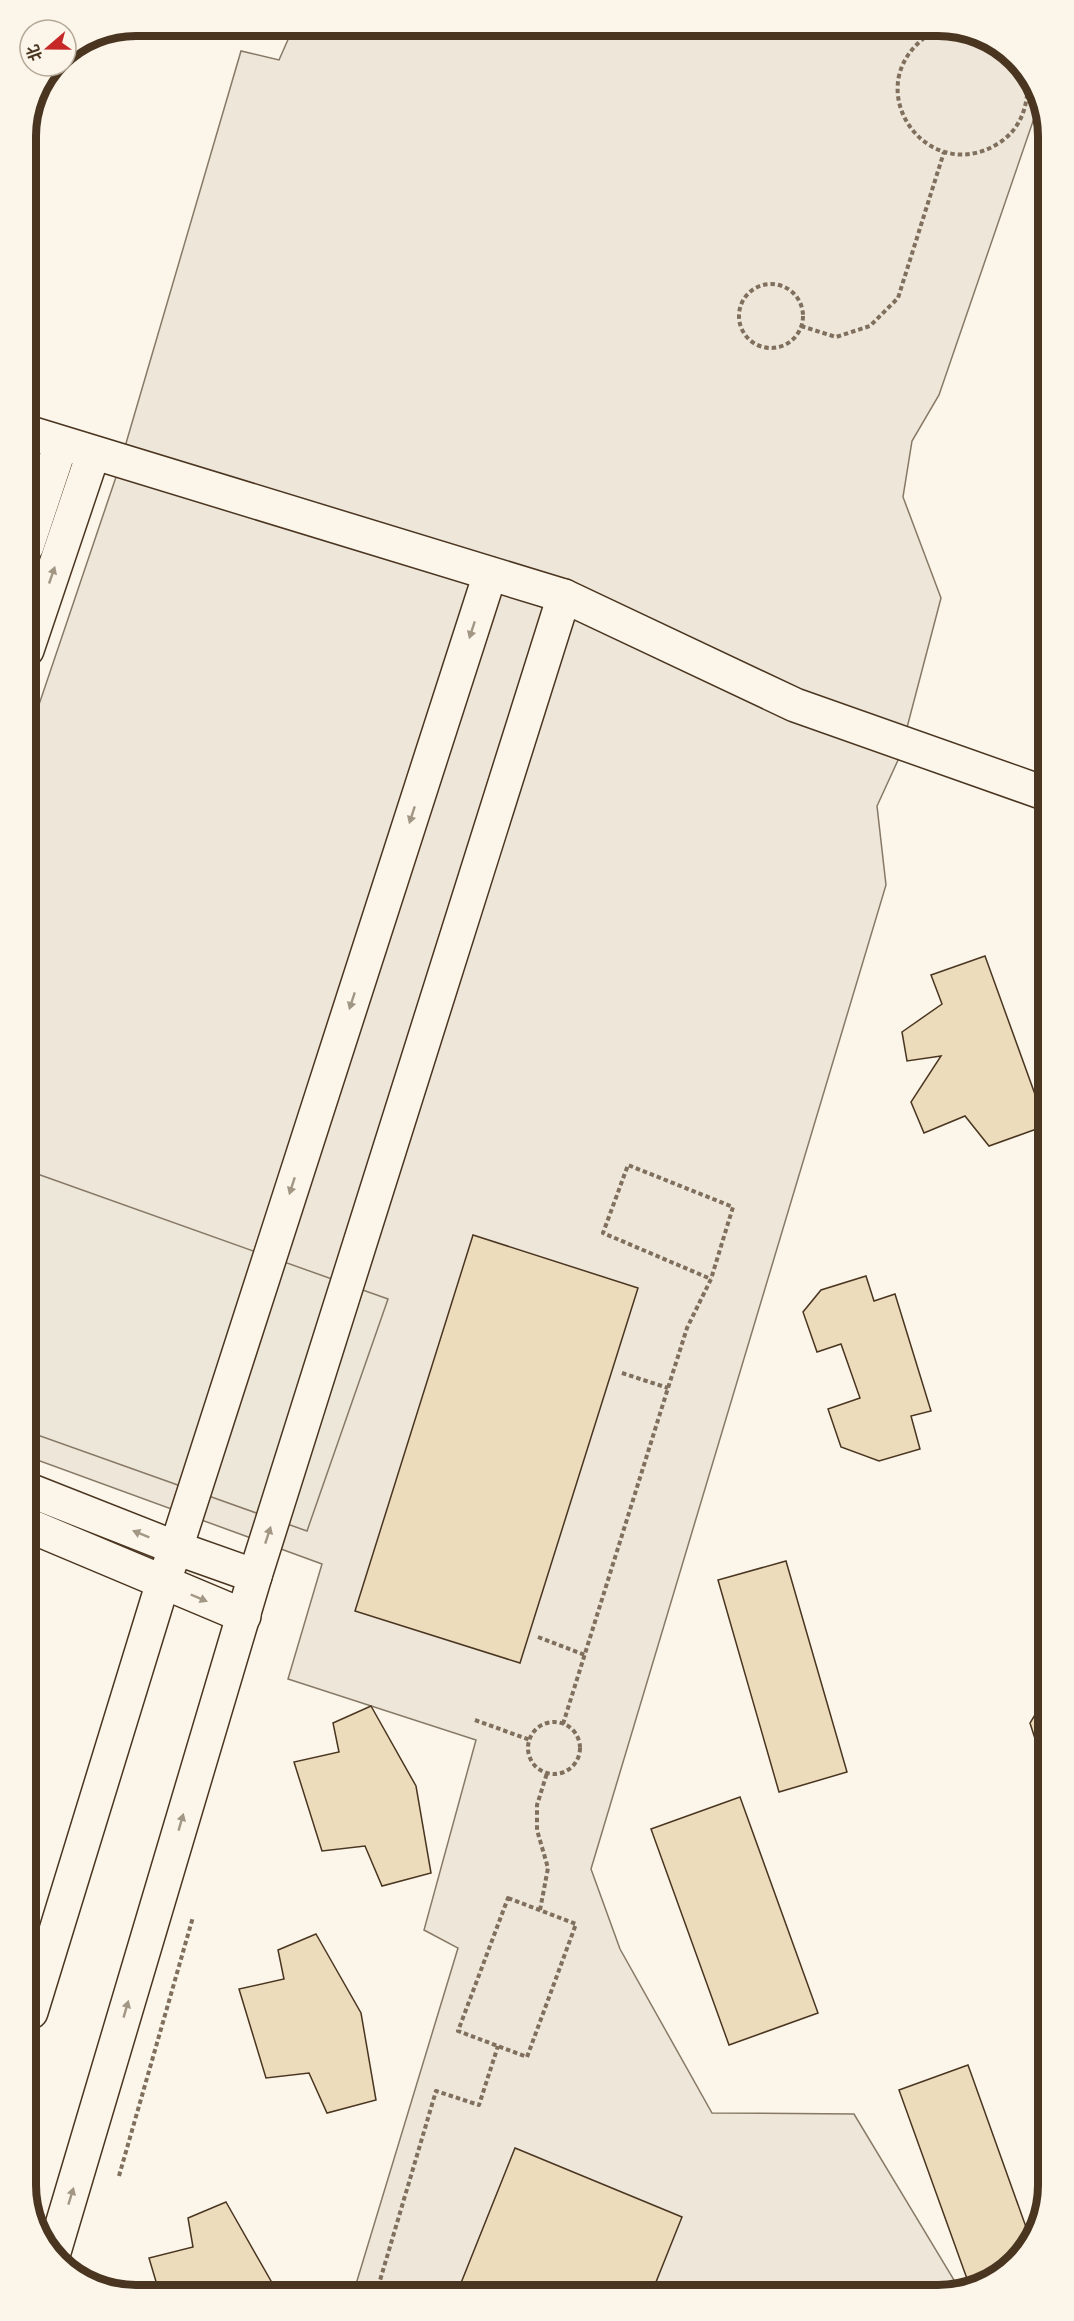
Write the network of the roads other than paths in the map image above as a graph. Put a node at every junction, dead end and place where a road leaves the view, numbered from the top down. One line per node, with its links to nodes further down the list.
1 (36, 435): 2 (street)
2 (61, 444): 3 (street); 4 (street)
3 (93, 454): 5 (street); 7 (street, one-way to 3)
4 (36, 519)
5 (490, 574): 6 (street); 11 (street, one-way to 11)
6 (564, 596): 8 (street); 12 (street, one-way to 6)
7 (36, 623)
8 (1038, 791)
9 (36, 1493): 11 (street, one-way to 9)
10 (36, 1529): 13 (street)
11 (176, 1548): 12 (street); 13 (street)
12 (255, 1576): 14 (street)
13 (163, 1582): 14 (street, one-way to 14); 15 (street)
14 (244, 1616): 16 (street, one-way to 14)
15 (36, 1996)
16 (56, 2245)

